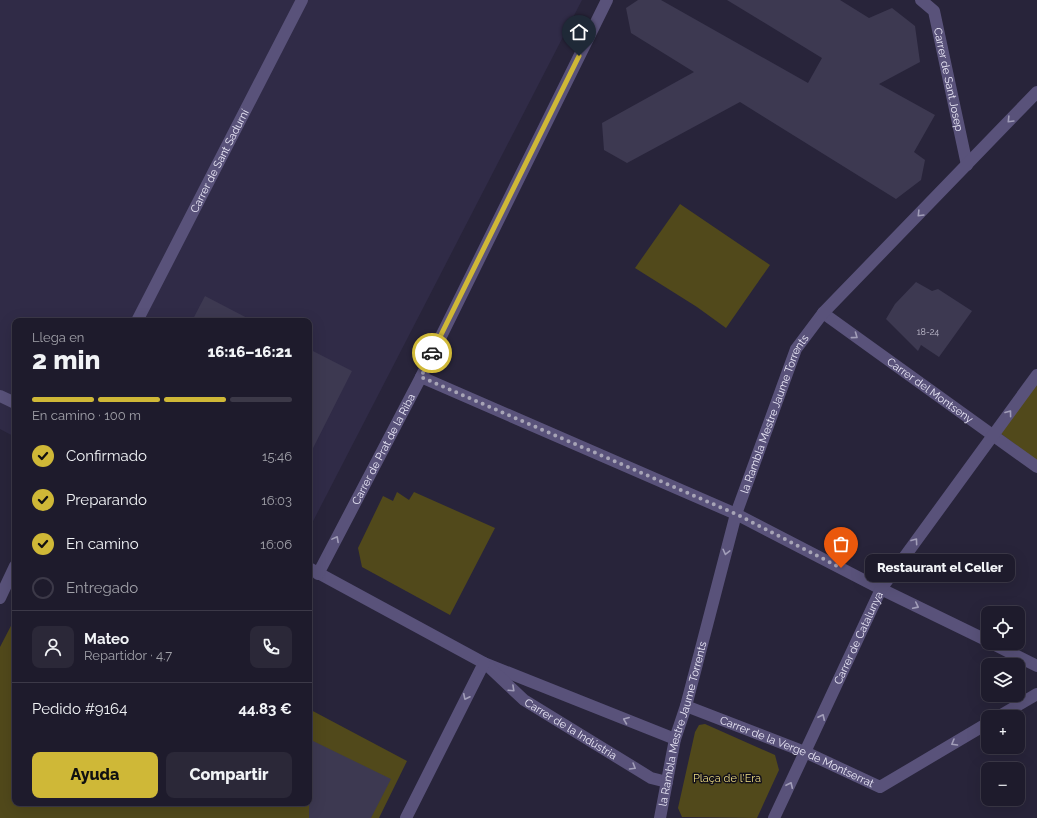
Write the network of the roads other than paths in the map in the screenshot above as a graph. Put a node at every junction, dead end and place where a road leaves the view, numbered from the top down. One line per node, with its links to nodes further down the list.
1 (302, 0): 7 (street, Carrer de Sant Sadurní)
2 (606, 0): 9 (street, Carrer de Prat de la Riba)
3 (921, 0): 5 (street, Carrer de Sant Josep)
4 (1037, 92): 5 (street, la Rambla Mestre Jaume Torrents, one-way to 5)
5 (967, 165): 6 (street, la Rambla Mestre Jaume Torrents, one-way to 6)
6 (824, 313): 12 (street, Carrer del Montseny, one-way to 12); 14 (street, la Rambla Mestre Jaume Torrents)
7 (139, 318)
8 (1037, 375): 12 (street, Carrer de Catalunya, one-way to 8)
9 (421, 377): 14 (street); 15 (street, Carrer de Prat de la Riba, one-way to 9)
10 (0, 396): 11 (street)
11 (12, 402)
12 (993, 435): 13 (street, Carrer del Montseny); 17 (street, Carrer de Catalunya, one-way to 12)
13 (1037, 467)
14 (736, 514): 17 (street); 24 (street, la Rambla Mestre Jaume Torrents, one-way to 24)
15 (313, 571): 21 (street, Carrer de la Indústria)
16 (12, 572): 18 (street)
17 (881, 589): 19 (street, one-way to 19); 28 (street, Carrer de Catalunya, one-way to 17)
18 (0, 598)
19 (981, 638)
20 (1005, 650): 22 (street)
21 (484, 662): 27 (street, Carrer de la Indústria, one-way to 21); 29 (street, Carrer de la Indústria, one-way to 29); 30 (street, one-way to 30)
22 (1037, 666)
23 (1037, 694): 25 (street)
24 (686, 706): 27 (street, la Rambla Mestre Jaume Torrents); 28 (street, Carrer de la Verge de Montserrat)
25 (1010, 710)
26 (981, 727): 28 (street, Carrer de la Verge de Montserrat, one-way to 28)
27 (675, 739): 29 (street, la Rambla Mestre Jaume Torrents)
28 (805, 752): 32 (street, Carrer de Catalunya, one-way to 28)
29 (667, 782): 31 (street, la Rambla Mestre Jaume Torrents)
30 (406, 818)
31 (660, 818)
32 (774, 818)

